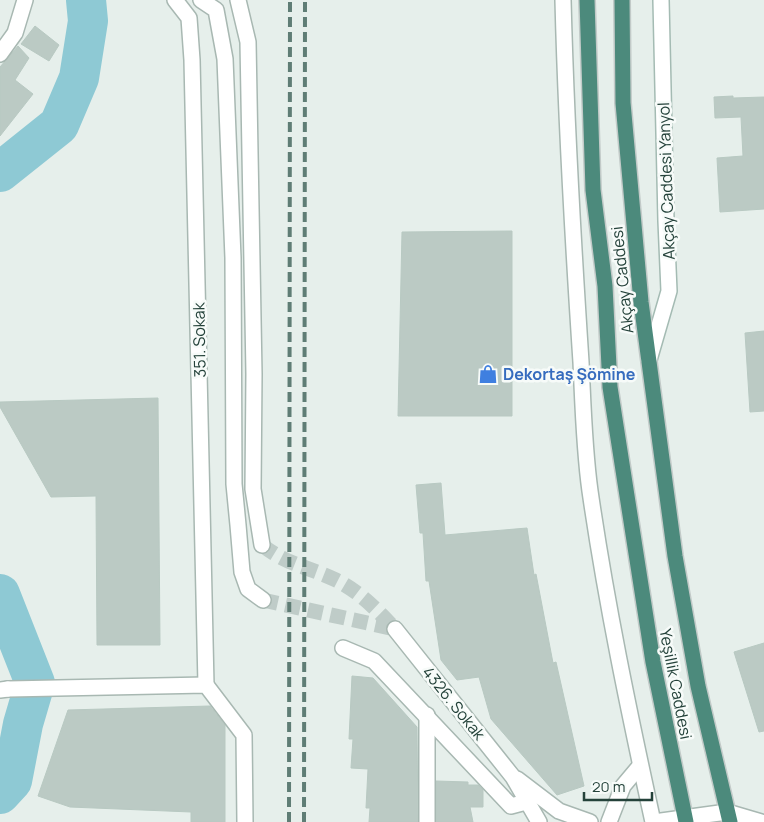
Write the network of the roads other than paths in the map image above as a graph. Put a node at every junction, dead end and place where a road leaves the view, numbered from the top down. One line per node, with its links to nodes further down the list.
1 (25, 0): 9 (street)
2 (175, 0): 17 (street, 351. Sokak)
3 (201, 0): 14 (street, 351. Sokak)
4 (239, 0): 11 (street)
5 (563, 0): 20 (street)
6 (587, 0): 12 (highway, Akçay Caddesi)
7 (622, 0): 10 (highway, Akçay Caddesi)
8 (661, 0): 10 (street, Akçay Caddesi Yanyol)
9 (0, 54)
10 (649, 360): 13 (highway, Akçay Caddesi)
11 (262, 545)
12 (635, 551): 24 (highway, Yeşillik Caddesi)
13 (675, 556): 23 (highway, Yeşillik Caddesi)
14 (263, 600)
15 (395, 629): 21 (street, 4326. Sokak)
16 (343, 648): 19 (street)
17 (206, 685): 18 (street); 25 (street)
18 (4, 690)
19 (427, 715): 22 (street); 26 (street)
20 (640, 767): 29 (street); 30 (street)
21 (513, 777): 22 (street); 28 (street)
22 (526, 802): 27 (street)
23 (729, 817): 24 (street); 31 (street)
24 (686, 821): 30 (street)
25 (246, 822)
26 (426, 822)
27 (539, 822)
28 (590, 822)
29 (609, 822)
30 (653, 822)
31 (761, 822)

